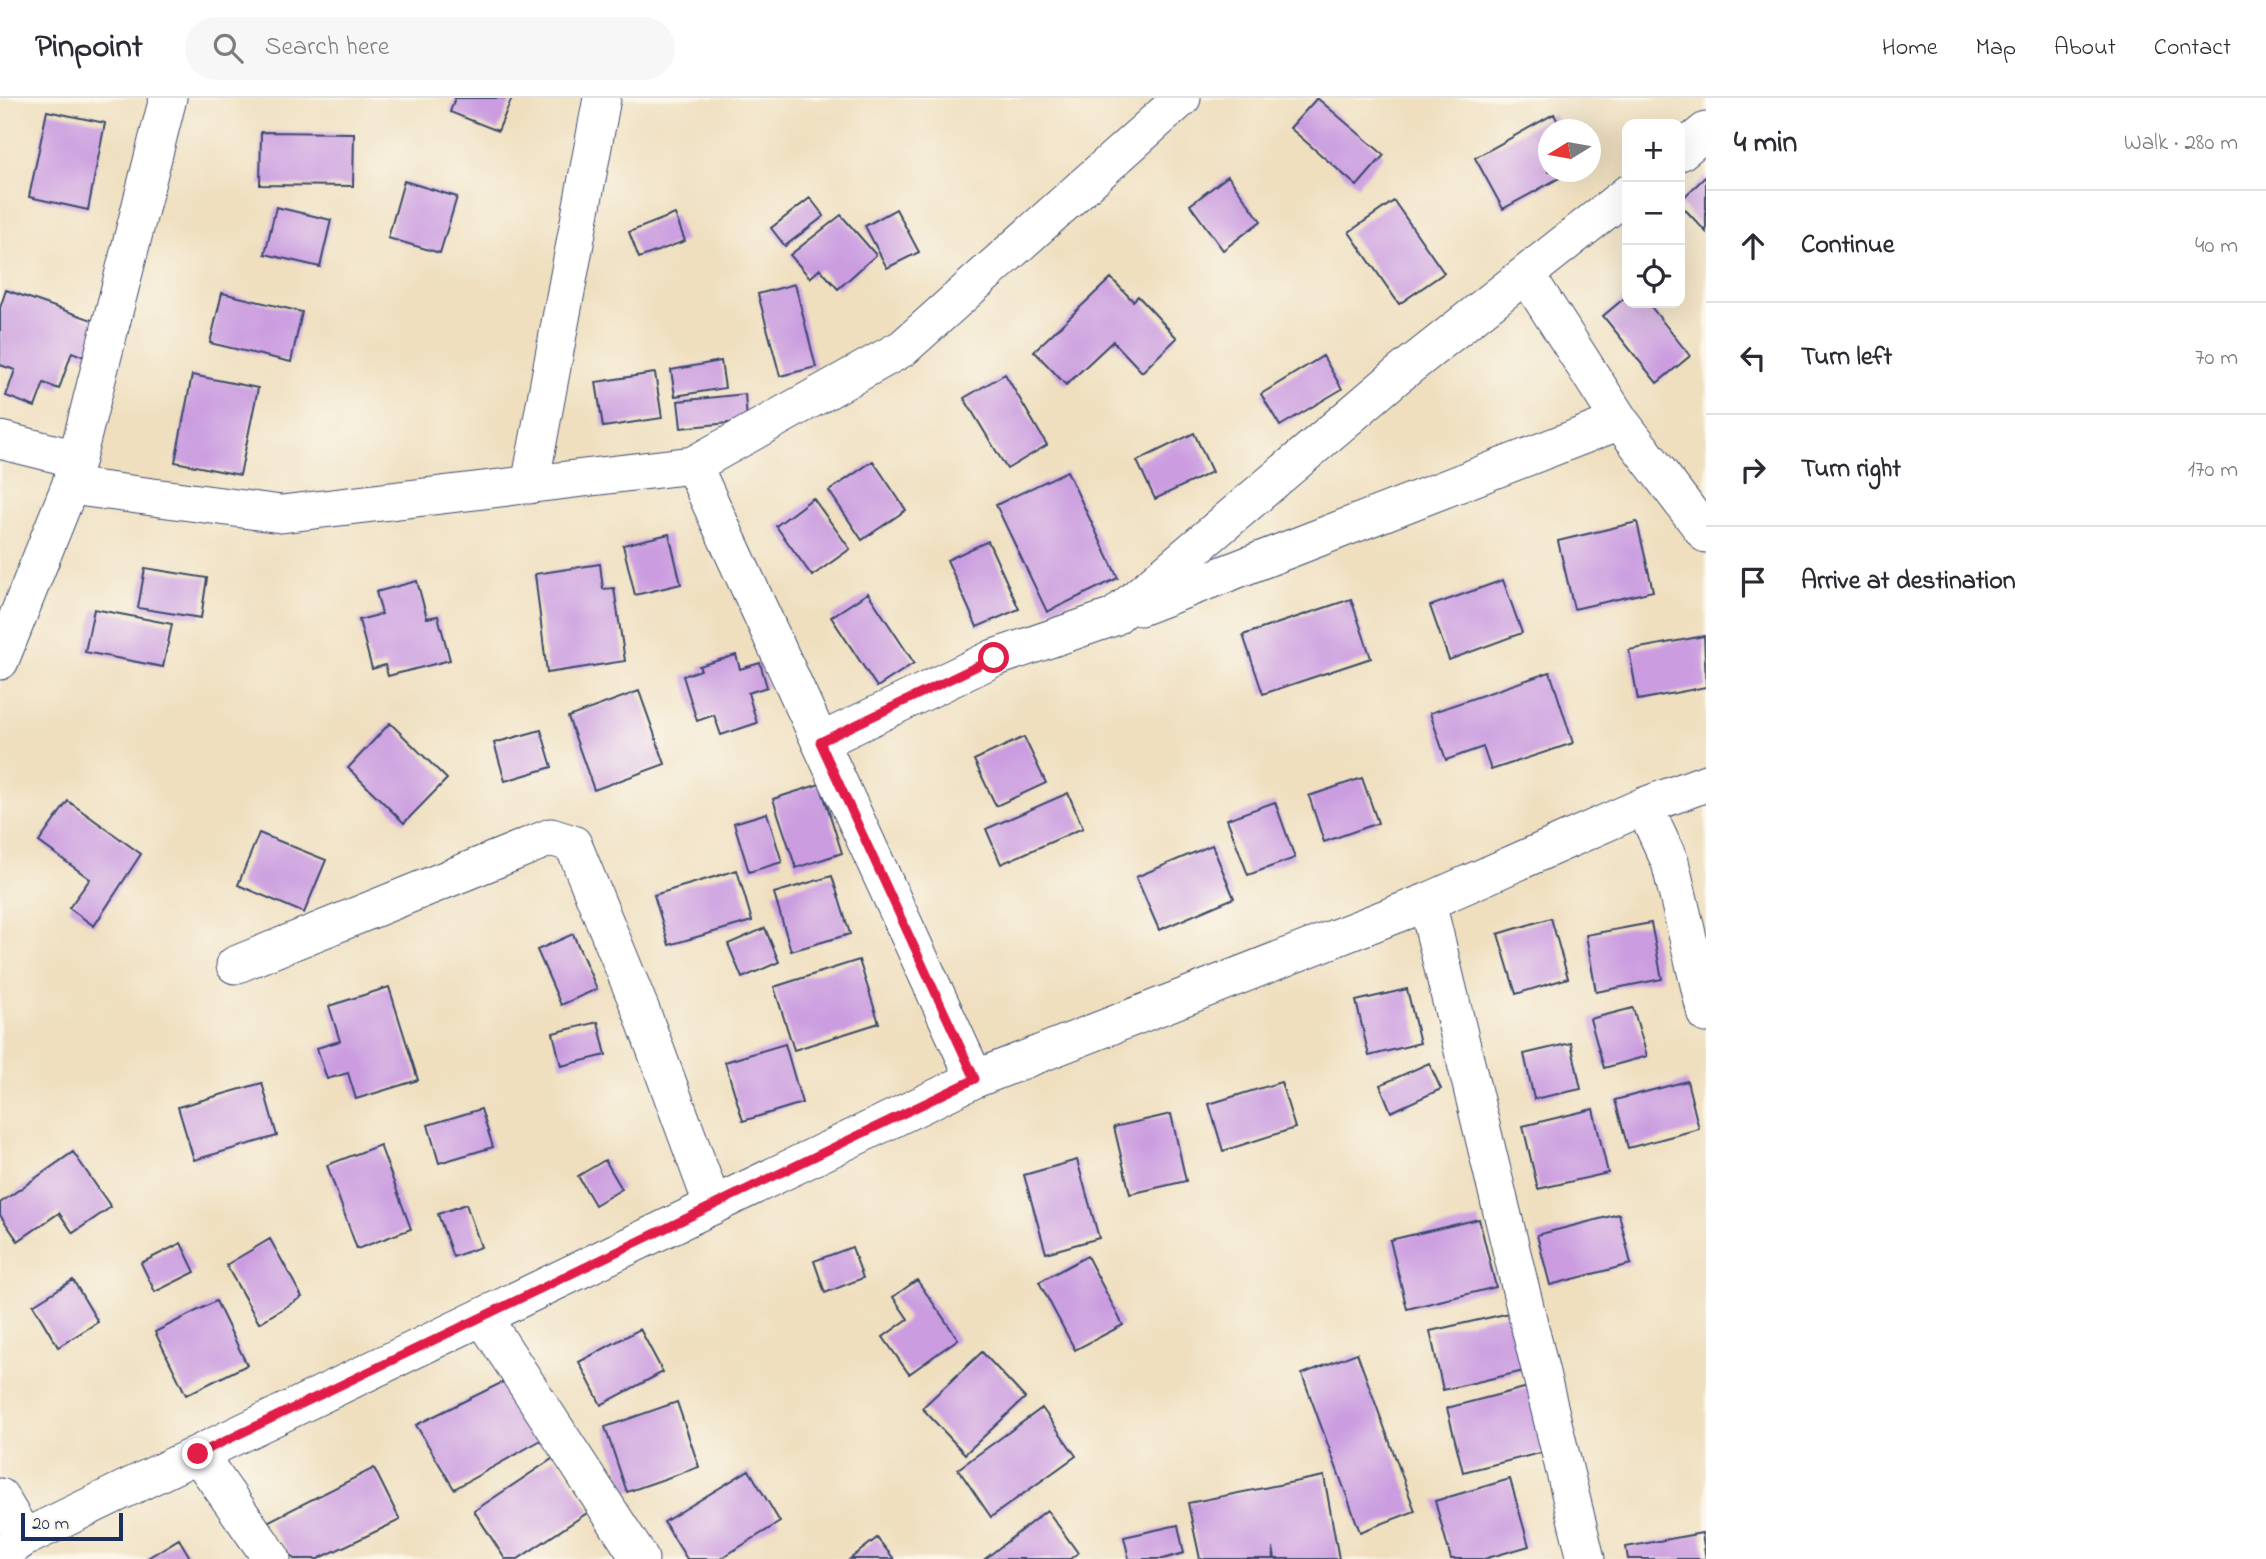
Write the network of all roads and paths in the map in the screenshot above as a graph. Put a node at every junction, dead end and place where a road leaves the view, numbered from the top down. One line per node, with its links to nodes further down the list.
1 (168, 98): 11 (street)
2 (602, 98): 12 (street)
3 (1182, 98): 10 (street)
4 (1706, 131): 5 (street)
5 (1685, 148)
6 (1622, 198): 7 (street)
7 (1526, 274): 8 (street); 14 (street)
8 (1620, 421): 13 (street); 14 (street)
9 (0, 440): 11 (street)
10 (694, 465): 12 (street); 16 (street)
11 (73, 473): 12 (street); 15 (street)
12 (530, 485)
13 (1706, 534)
14 (1114, 617): 16 (street)
15 (0, 661)
16 (820, 742): 22 (street)
17 (1706, 783): 18 (street)
18 (1644, 806): 19 (street); 21 (street)
19 (1427, 902): 22 (street); 30 (street)
20 (235, 965): 23 (street)
21 (1706, 1014)
22 (975, 1079): 23 (street)
23 (713, 1206): 24 (street)
24 (483, 1317): 25 (street); 29 (street)
25 (198, 1454): 27 (street); 28 (street)
26 (0, 1497): 27 (street)
27 (12, 1546)
28 (272, 1559)
29 (640, 1559)
30 (1586, 1559)

